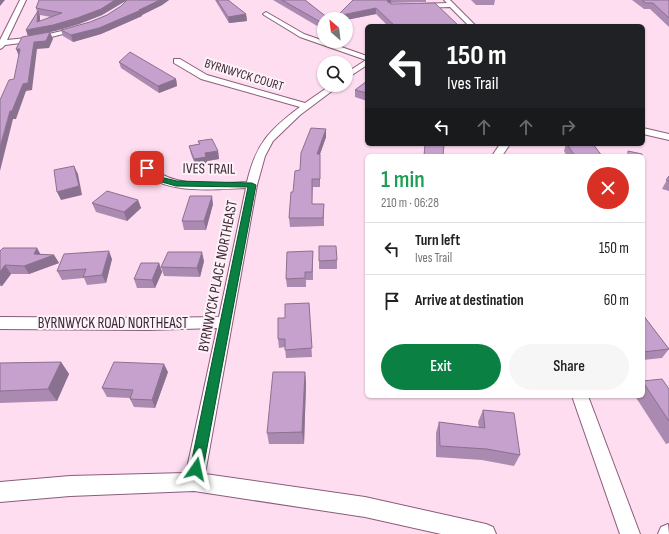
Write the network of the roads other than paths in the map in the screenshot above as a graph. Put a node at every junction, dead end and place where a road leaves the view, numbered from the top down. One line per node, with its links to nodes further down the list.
1 (23, 0): 7 (street)
2 (449, 2): 3 (street); 5 (street)
3 (414, 6)
4 (266, 14): 8 (street)
5 (470, 24)
6 (83, 27): 7 (street)
7 (1, 45)
8 (365, 57)
9 (177, 61): 13 (street, BYRNWYCK COURT)
10 (365, 63): 11 (street)
11 (353, 72)
12 (326, 92): 13 (street, BYRNWYCK PLACE NORTHEAST)
13 (307, 106): 17 (street, BYRNWYCK PLACE NORTHEAST)
14 (645, 131): 15 (street)
15 (669, 137)
16 (147, 168): 17 (street, IVES TRAIL)
17 (252, 185): 18 (street, BYRNWYCK PLACE NORTHEAST)
18 (226, 322): 19 (street, BYRNWYCK ROAD NORTHEAST); 21 (street, BYRNWYCK PLACE NORTHEAST)
19 (0, 323)
20 (581, 398): 24 (street)
21 (194, 482): 22 (street); 23 (street)
22 (0, 492)
23 (486, 534)
24 (630, 534)

